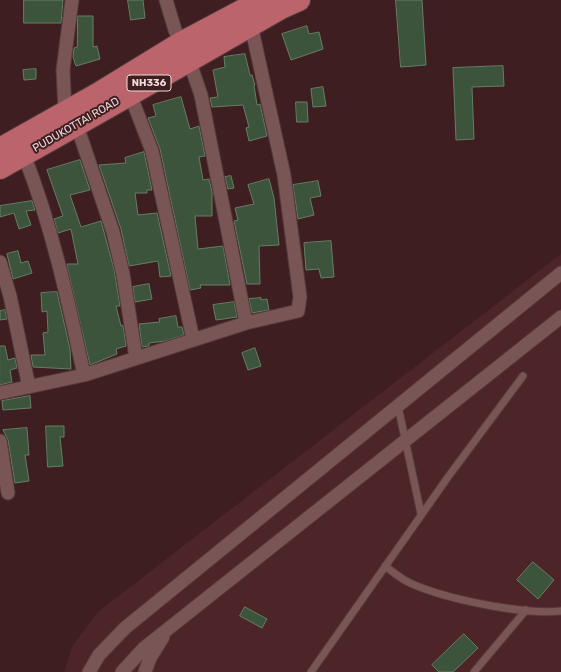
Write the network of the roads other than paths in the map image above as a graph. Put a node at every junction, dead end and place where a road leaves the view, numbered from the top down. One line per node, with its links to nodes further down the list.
1 (72, 0): 8 (street)
2 (166, 0): 6 (street)
3 (262, 0): 5 (highway, PUDUKOTTAI ROAD / NH336)
4 (299, 0): 5 (highway, PUDUKOTTAI ROAD / NH336)
5 (239, 13): 6 (highway, PUDUKOTTAI ROAD / NH336); 15 (street)
6 (185, 52): 7 (highway, PUDUKOTTAI ROAD / NH336); 8 (highway, PUDUKOTTAI ROAD / NH336); 15 (street)
7 (130, 94): 8 (highway, PUDUKOTTAI ROAD / NH336); 16 (street)
8 (71, 119): 9 (highway, PUDUKOTTAI ROAD / NH336); 10 (highway, PUDUKOTTAI ROAD / NH336); 17 (street)
9 (0, 149)
10 (24, 155): 11 (highway, PUDUKOTTAI ROAD / NH336); 18 (street)
11 (0, 168)
12 (0, 262): 20 (street)
13 (561, 273): 22 (street)
14 (561, 317): 23 (street)
15 (246, 323): 16 (street)
16 (193, 339): 17 (street)
17 (136, 358): 18 (street)
18 (84, 375): 20 (street)
19 (523, 376): 26 (lane)
20 (29, 387): 21 (street)
21 (0, 393)
22 (398, 406): 23 (lane); 31 (street)
23 (405, 440): 26 (lane); 30 (street)
24 (0, 441): 25 (street)
25 (8, 493)
26 (421, 514): 27 (lane)
27 (385, 566): 28 (lane); 34 (lane)
28 (526, 610): 29 (lane); 35 (lane)
29 (561, 611)
30 (179, 620): 32 (street); 33 (street)
31 (89, 672)
32 (122, 672)
33 (145, 672)
34 (310, 672)
35 (474, 672)

